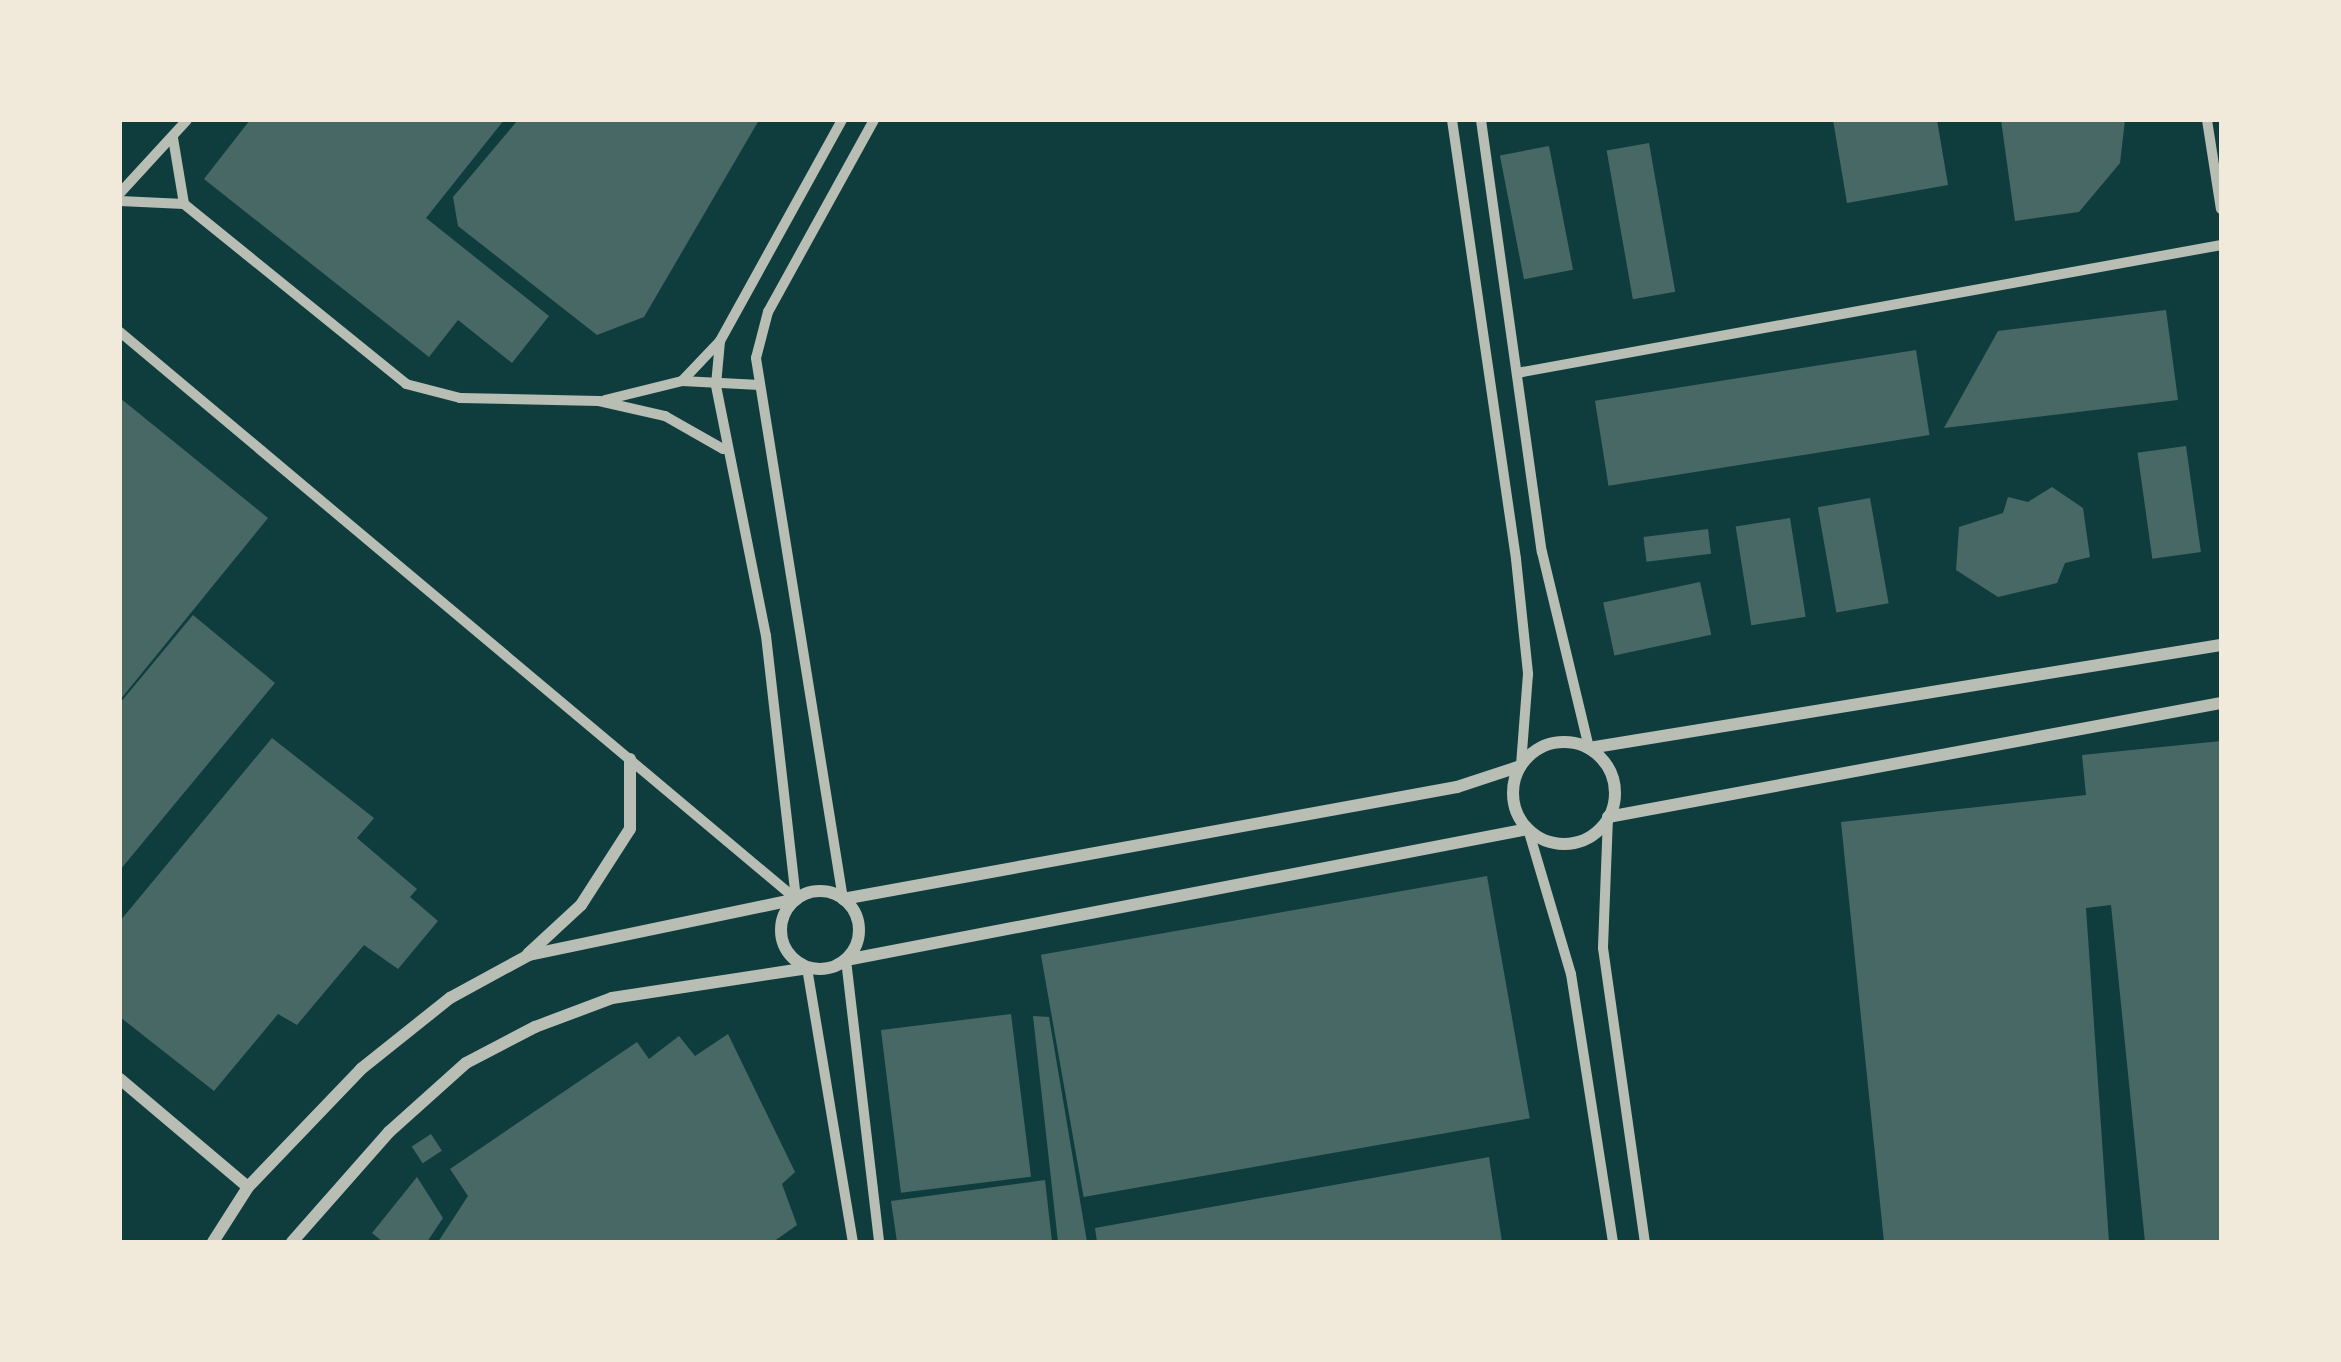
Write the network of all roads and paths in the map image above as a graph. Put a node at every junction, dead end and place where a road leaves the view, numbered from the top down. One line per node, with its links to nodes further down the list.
1 (187, 120): 7 (street)
2 (842, 120): 14 (street)
3 (874, 120): 17 (street)
4 (1452, 120): 25 (street)
5 (1482, 120): 15 (street)
6 (2207, 120): 11 (street)
7 (172, 138): 8 (street); 10 (street)
8 (120, 193)
9 (120, 201): 10 (street)
10 (184, 204): 19 (street)
11 (2221, 209)
12 (2221, 245): 15 (street)
13 (120, 332): 24 (street)
14 (720, 341): 16 (street); 18 (street)
15 (1517, 374): 23 (street)
16 (682, 381): 18 (street); 19 (street)
17 (760, 385): 18 (street); 29 (street)
18 (716, 386): 20 (street)
19 (599, 401): 20 (street)
20 (724, 449): 28 (street)
21 (2221, 645): 23 (street)
22 (2221, 703): 26 (street)
23 (1589, 748): 25 (street); 26 (street)
24 (630, 759): 28 (street); 30 (street)
25 (1520, 766): 27 (street); 29 (street)
26 (1608, 817): 27 (street); 40 (street)
27 (1528, 829): 31 (street); 39 (street)
28 (796, 898): 29 (street); 30 (street); 32 (street)
29 (843, 899): 31 (street)
30 (524, 958): 34 (street)
31 (846, 960): 32 (street); 38 (street)
32 (807, 968): 36 (street); 37 (street)
33 (120, 1079): 34 (street)
34 (248, 1187): 35 (street)
35 (213, 1242)
36 (292, 1242)
37 (853, 1242)
38 (879, 1242)
39 (1613, 1242)
40 (1644, 1242)

